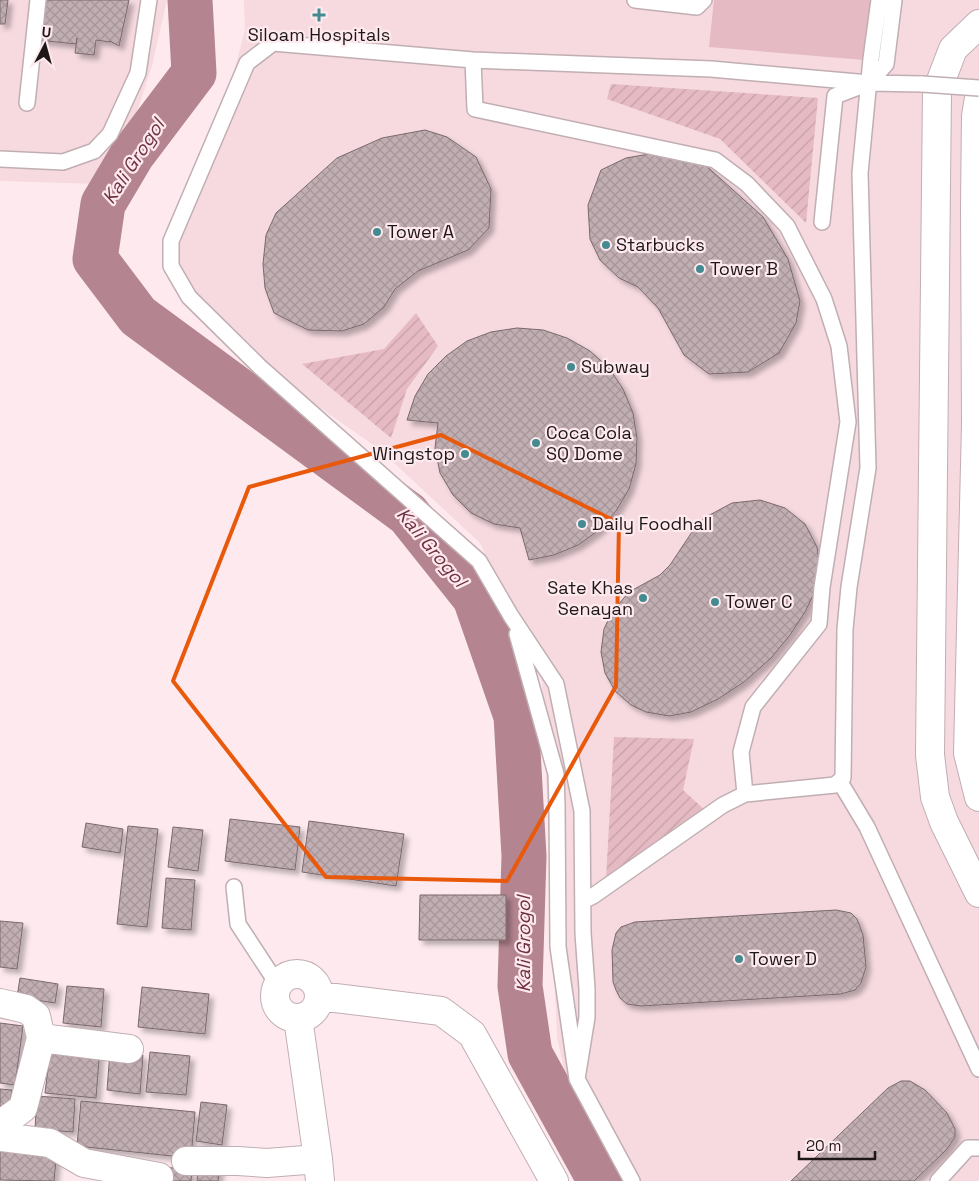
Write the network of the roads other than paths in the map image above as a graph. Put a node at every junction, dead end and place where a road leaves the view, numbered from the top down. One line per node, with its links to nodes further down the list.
1 (38, 0): 12 (lane)
2 (148, 0): 13 (lane)
3 (635, 0): 4 (lane)
4 (704, 0)
5 (879, 0): 9 (lane)
6 (894, 0): 9 (lane)
7 (979, 24): 14 (street)
8 (473, 60): 9 (lane); 19 (lane); 20 (lane)
9 (869, 83): 10 (lane, bridge); 16 (lane); 21 (lane)
10 (979, 88)
11 (979, 98): 15 (street)
12 (27, 103)
13 (0, 159)
14 (935, 207): 15 (street); 17 (street)
15 (975, 207): 18 (street)
16 (822, 222)
17 (934, 424): 18 (street); 23 (street)
18 (978, 424): 22 (street)
19 (511, 616): 29 (lane); 37 (lane)
20 (819, 624): 21 (lane); 25 (lane)
21 (845, 629): 24 (lane)
22 (974, 753): 23 (street); 26 (street)
23 (930, 755): 28 (street)
24 (840, 782): 25 (lane); 36 (lane)
25 (746, 794): 29 (lane)
26 (979, 797)
27 (234, 888): 30 (lane)
28 (979, 893)
29 (583, 901): 37 (lane)
30 (278, 985): 31 (street); 33 (street)
31 (320, 996): 33 (street); 44 (street)
32 (0, 1003): 34 (street)
33 (298, 1018): 42 (street)
34 (41, 1038): 35 (street); 38 (street)
35 (130, 1049)
36 (979, 1069)
37 (578, 1079): 45 (lane)
38 (0, 1125)
39 (0, 1137): 43 (street)
40 (979, 1148): 46 (lane)
41 (186, 1161): 42 (street)
42 (319, 1170)
43 (159, 1176)
44 (554, 1181)
45 (632, 1181)
46 (938, 1181)

